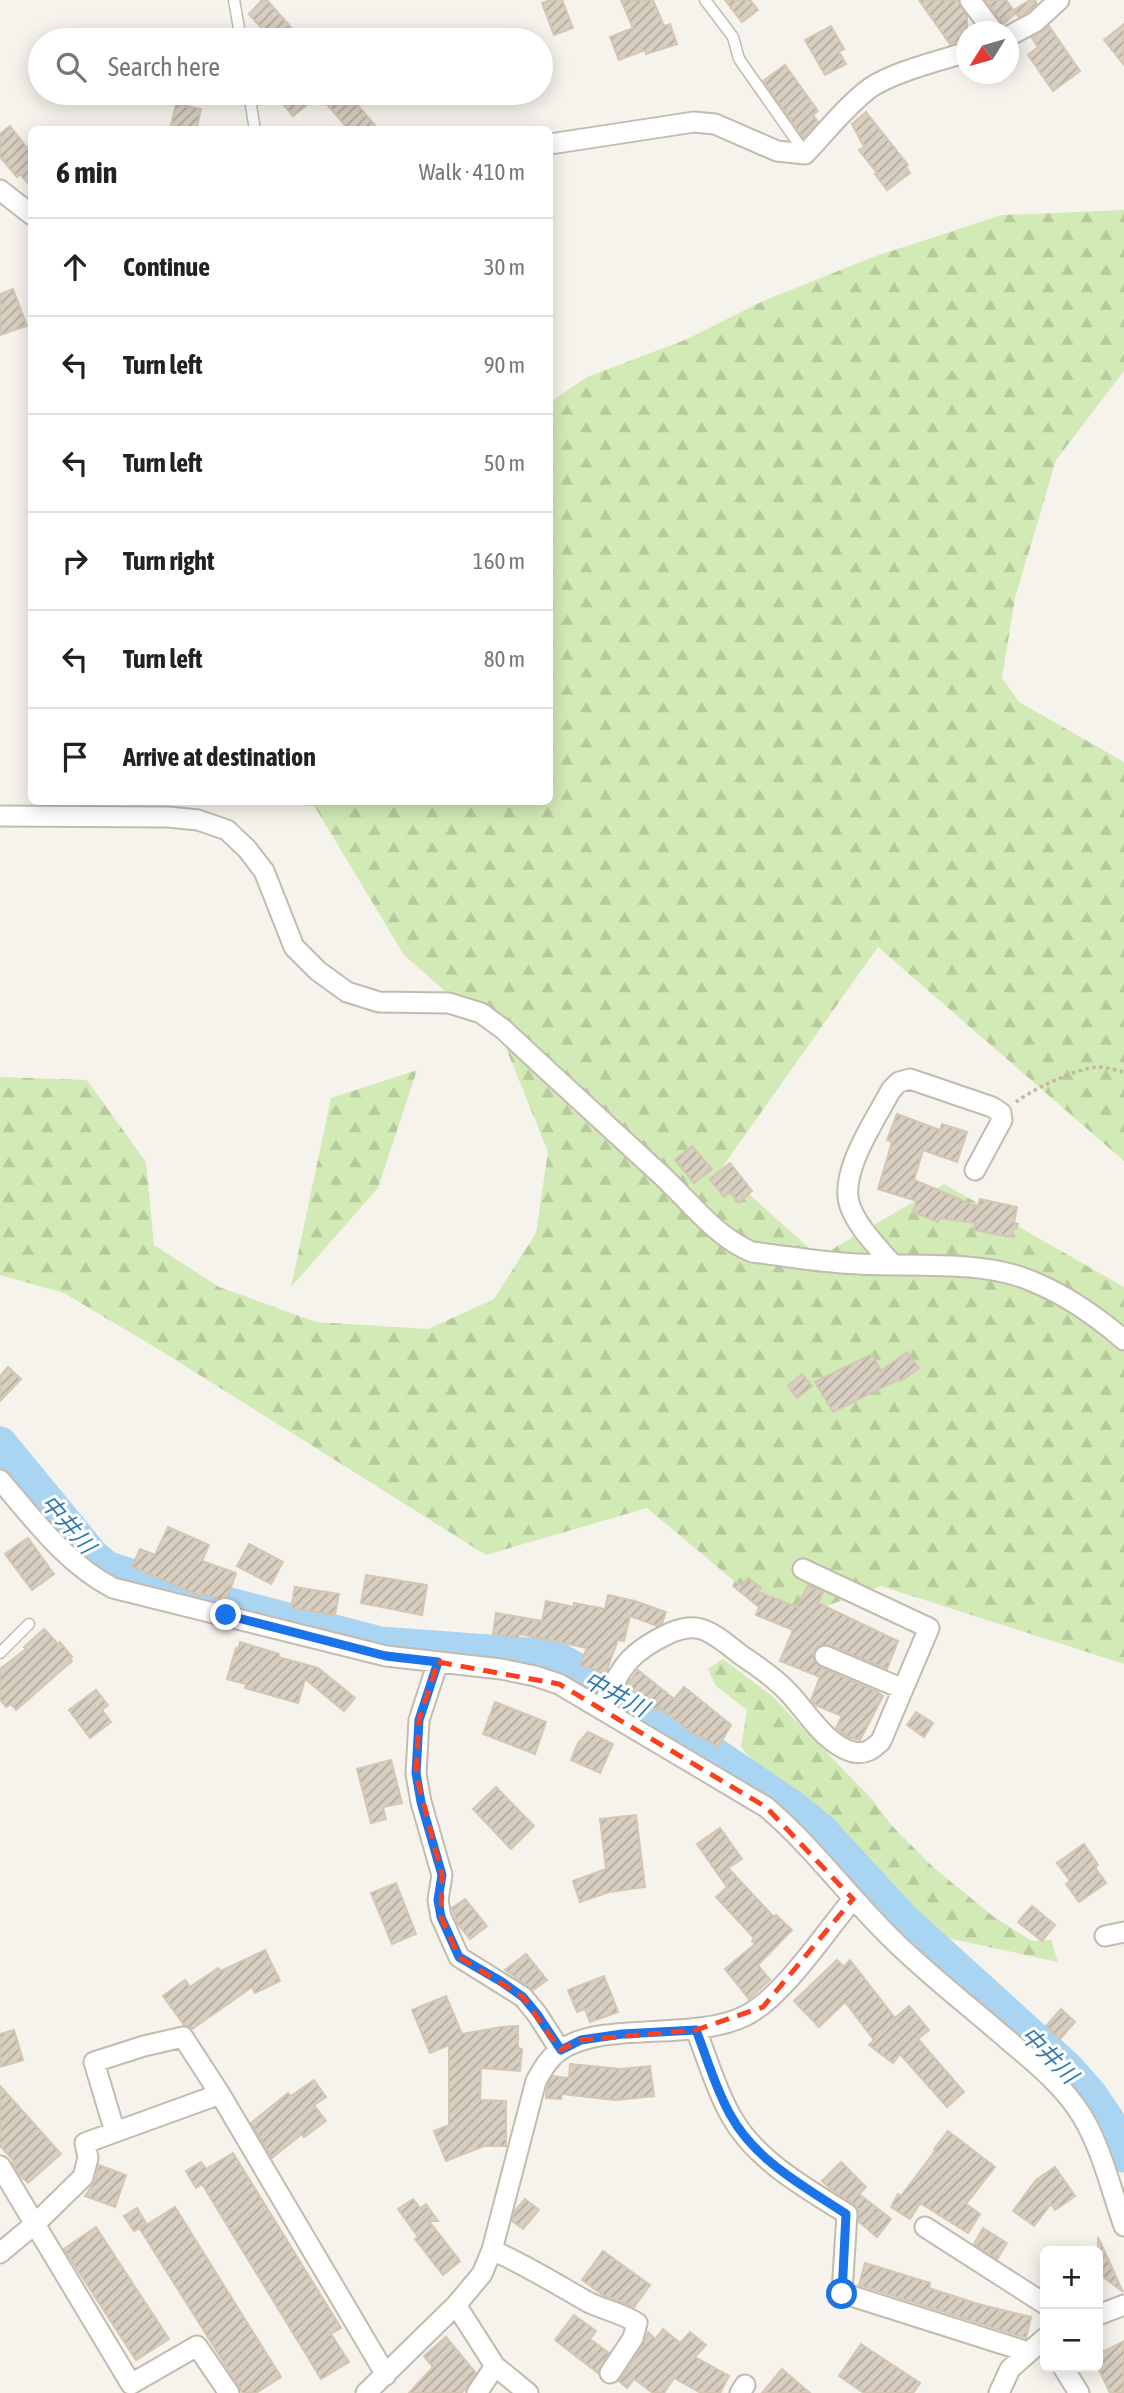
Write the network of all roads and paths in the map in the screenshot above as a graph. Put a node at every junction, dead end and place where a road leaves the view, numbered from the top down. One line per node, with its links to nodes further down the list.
1 (234, 0): 6 (lane)
2 (705, 0): 12 (lane)
3 (970, 0): 5 (street)
4 (1059, 0): 7 (street)
5 (986, 21)
6 (239, 28)
7 (1019, 31)
8 (956, 56): 12 (street)
9 (251, 105): 10 (lane)
10 (254, 126)
11 (553, 144): 12 (street)
12 (805, 154)
13 (0, 190): 14 (street)
14 (28, 212)
15 (0, 816): 19 (street)
16 (1124, 1072): 17 (path)
17 (1001, 1113): 18 (street); 19 (street)
18 (975, 1170)
19 (892, 1264): 20 (street)
20 (1124, 1340)
21 (3, 1488): 26 (street)
22 (803, 1569): 27 (street)
23 (29, 1624): 24 (lane)
24 (0, 1653)
25 (825, 1656): 27 (street)
26 (438, 1662): 28 (street); 31 (street)
27 (903, 1689): 28 (street)
28 (603, 1705): 29 (street)
29 (853, 1899): 30 (street); 35 (street)
30 (696, 2030): 31 (street); 45 (street)
31 (561, 2050): 38 (street)
32 (220, 2094): 33 (street); 33 (street); 49 (street)
33 (115, 2132): 36 (street)
34 (0, 2166): 36 (street)
35 (1122, 2215)
36 (36, 2223): 39 (street); 50 (street)
37 (925, 2227): 40 (street)
38 (492, 2250): 41 (street); 48 (street)
39 (0, 2253)
40 (1040, 2301)
41 (456, 2305): 46 (street); 49 (street)
42 (1124, 2305): 43 (street)
43 (1103, 2313)
44 (1040, 2343): 45 (street)
45 (1028, 2352): 54 (street)
46 (495, 2366): 52 (street); 53 (street)
47 (1066, 2372): 55 (street)
48 (610, 2373)
49 (387, 2375): 51 (street)
50 (229, 2393)
51 (366, 2393)
52 (477, 2393)
53 (528, 2393)
54 (999, 2393)
55 (1079, 2393)

